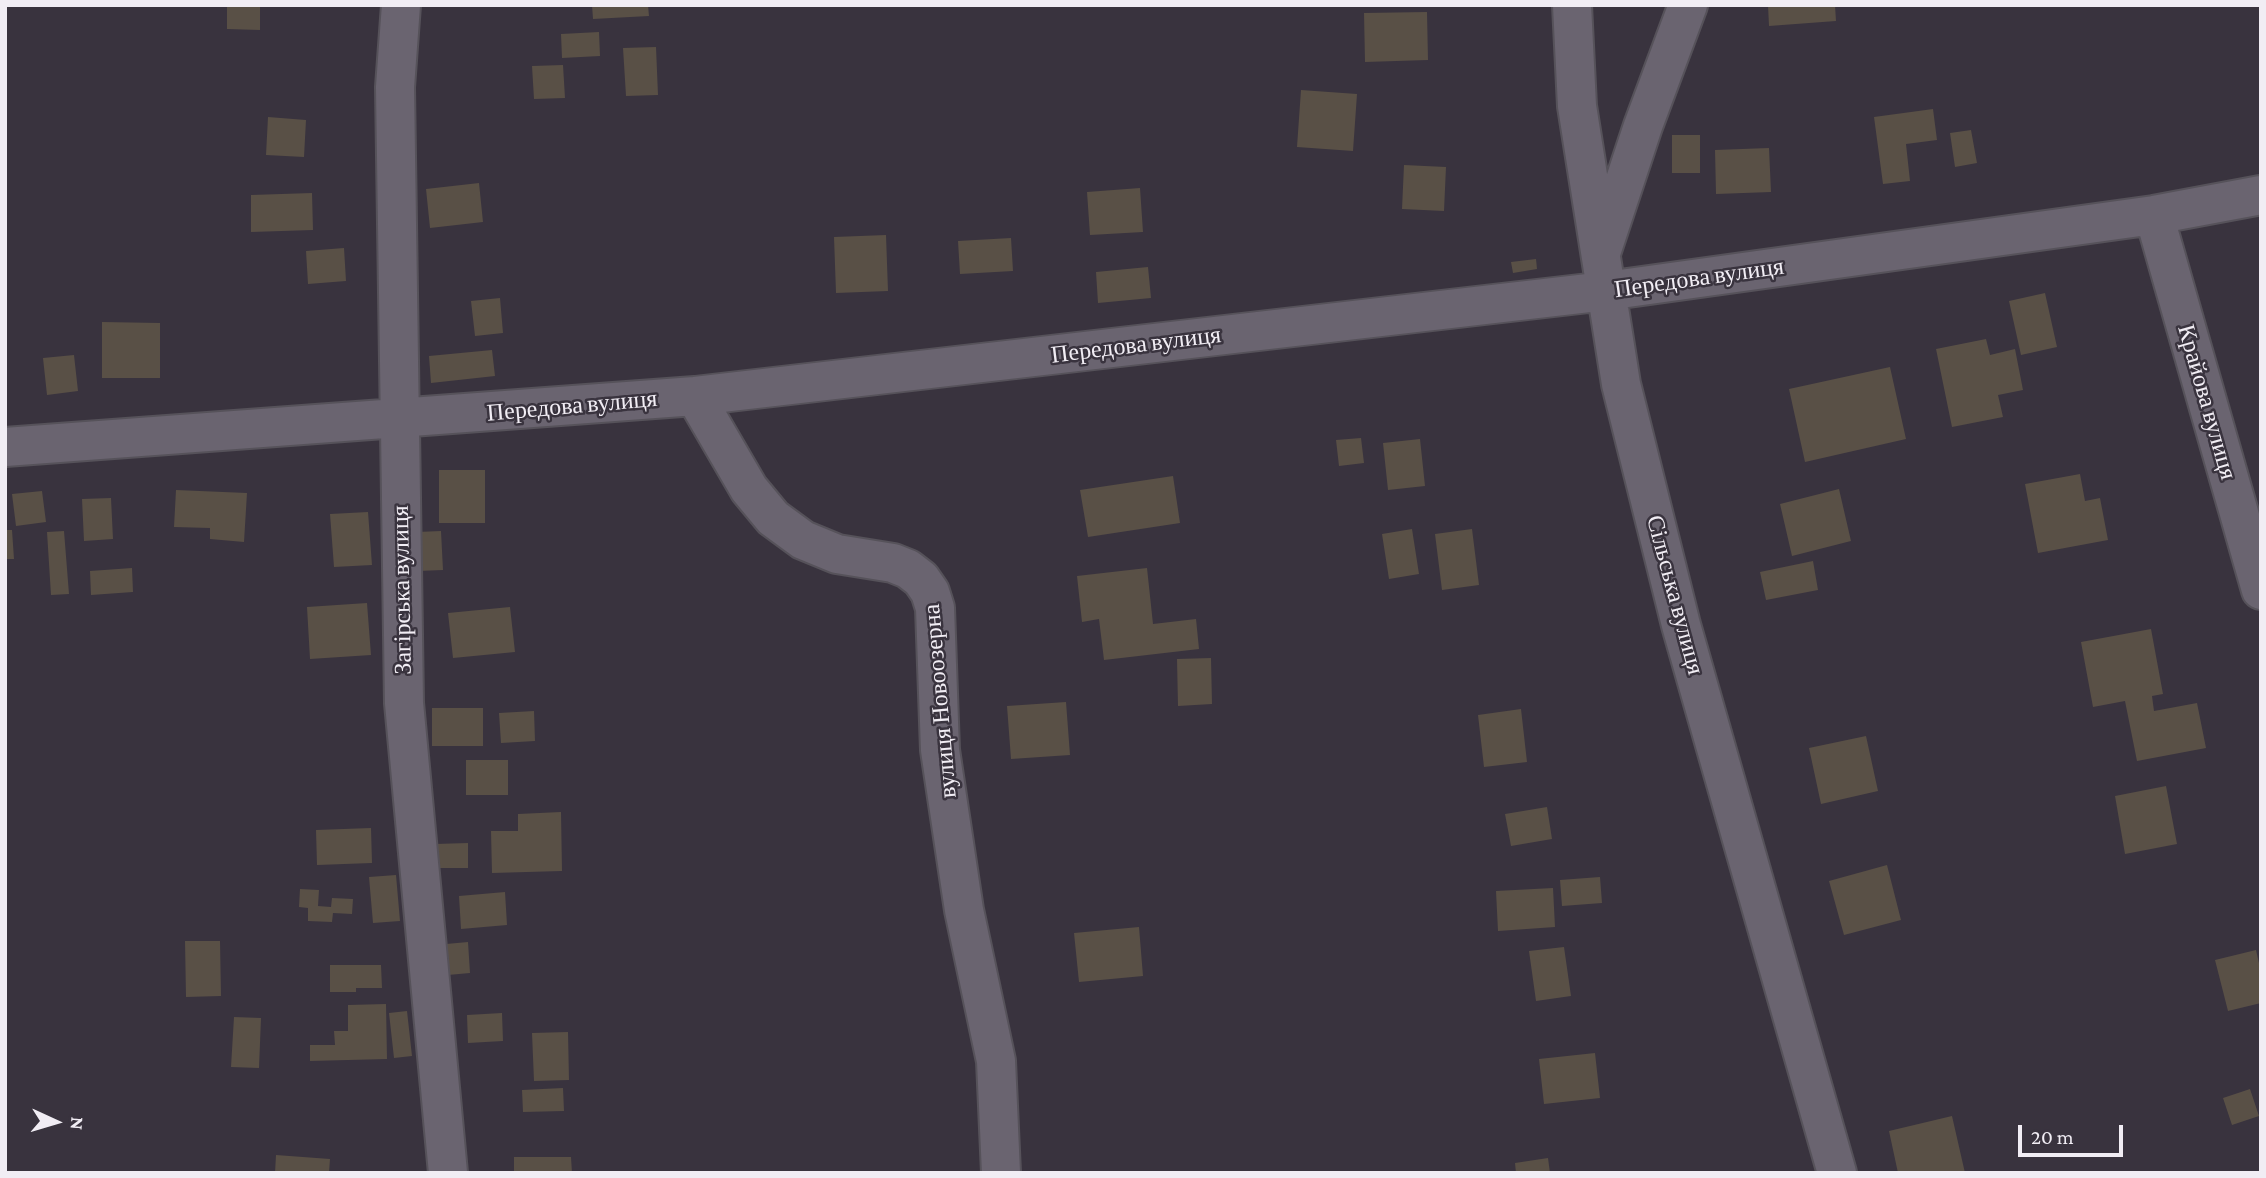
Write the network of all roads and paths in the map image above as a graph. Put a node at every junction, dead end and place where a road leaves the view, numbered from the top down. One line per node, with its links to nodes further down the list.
1 (401, 5): 8 (street, Загірська вулиця)
2 (1572, 5): 6 (street, Сільська вулиця)
3 (1688, 5): 6 (street)
4 (2261, 195): 5 (street, Передова вулиця)
5 (2154, 215): 6 (street, Передова вулиця); 10 (street, Крайова вулиця)
6 (1603, 273): 7 (street, Передова вулиця); 13 (street, Сільська вулиця)
7 (695, 396): 8 (street, Передова вулиця); 12 (street, вулиця Новоозерна)
8 (399, 419): 9 (street, Передова вулиця); 11 (street, Загірська вулиця)
9 (5, 447)
10 (2261, 590)
11 (448, 1173)
12 (1001, 1173)
13 (1837, 1173)

